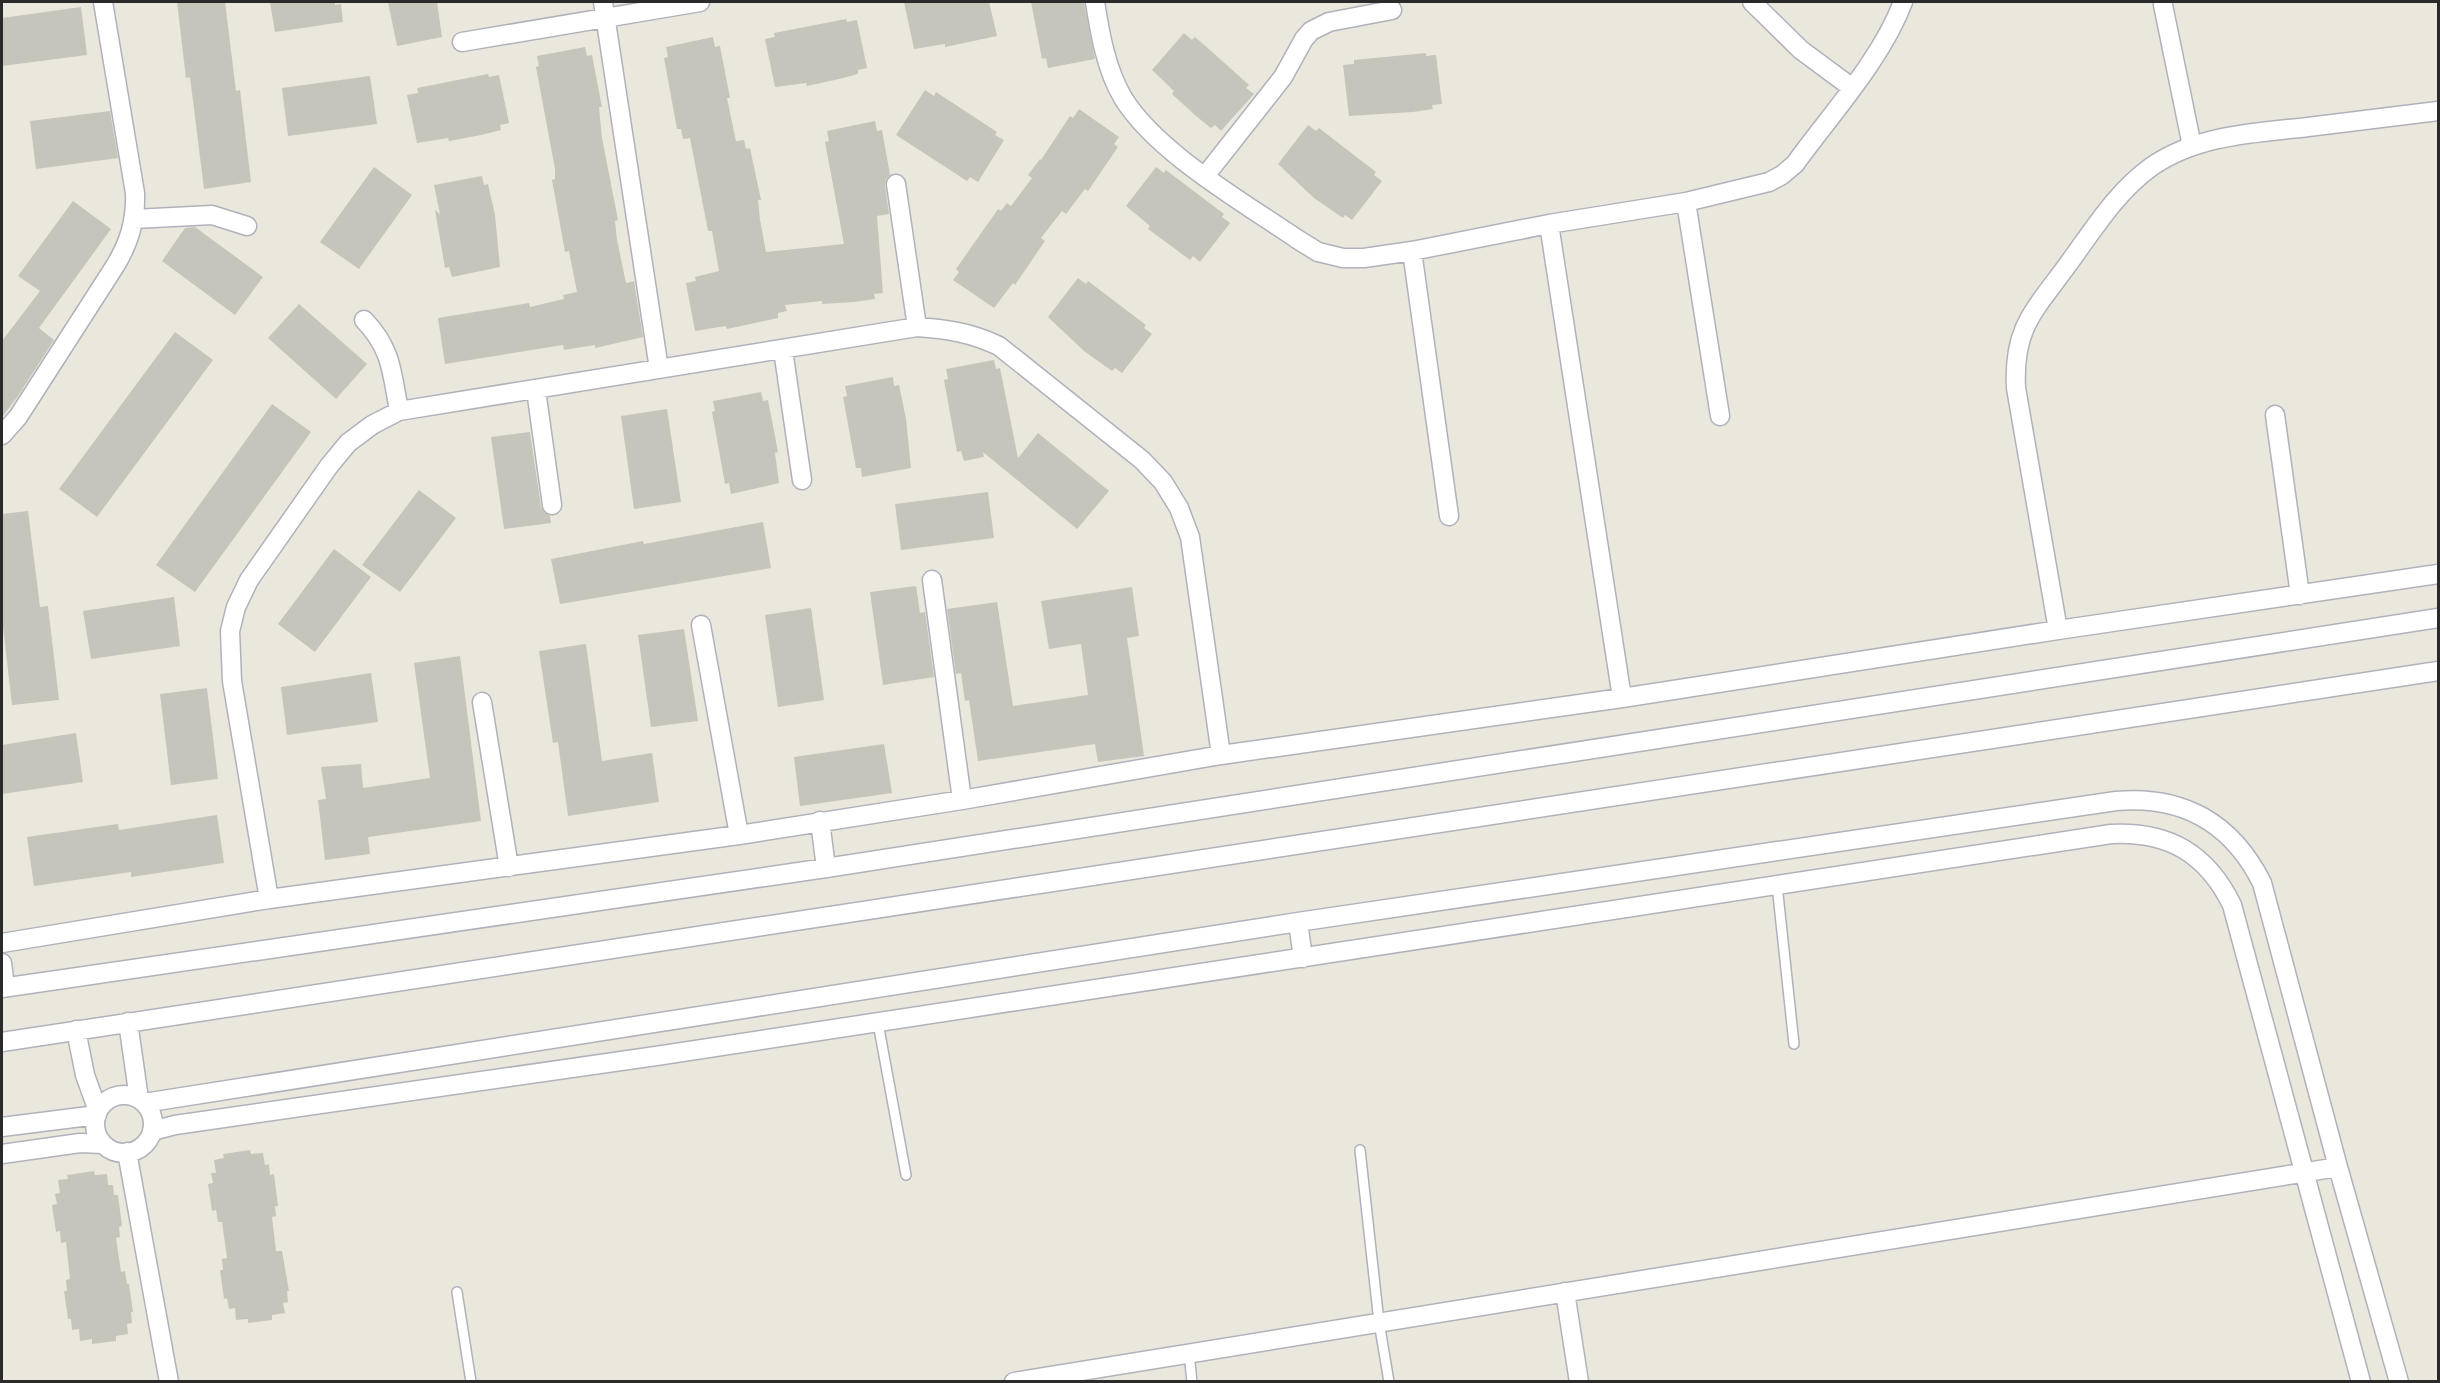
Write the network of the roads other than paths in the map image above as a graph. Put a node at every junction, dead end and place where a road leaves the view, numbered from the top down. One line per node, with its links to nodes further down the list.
1 (103, 2): 16 (street)
2 (700, 2): 7 (street)
3 (1095, 2): 13 (street)
4 (1752, 2): 10 (street)
5 (1903, 2): 10 (street)
6 (2163, 5): 12 (street)
7 (604, 9): 9 (street); 23 (street)
8 (1392, 10): 13 (street)
9 (462, 42)
10 (1851, 87): 15 (street)
11 (2439, 111): 12 (street)
12 (2192, 146): 37 (street)
13 (1205, 176): 19 (street)
14 (896, 184): 21 (street)
15 (1686, 202): 17 (street); 27 (street)
16 (134, 219): 18 (street); 28 (street)
17 (1550, 224): 19 (street); 39 (street)
18 (247, 226)
19 (1412, 251): 31 (street)
20 (364, 320): 25 (street)
21 (917, 327): 22 (street); 41 (street)
22 (783, 350): 23 (street); 29 (street)
23 (659, 369): 24 (street)
24 (536, 390): 25 (street); 30 (street)
25 (399, 411): 50 (street)
26 (2275, 415): 34 (street)
27 (1720, 416)
28 (2, 435)
29 (802, 480)
30 (552, 506)
31 (1449, 516)
32 (2439, 574): 34 (street)
33 (932, 580): 42 (street)
34 (2300, 595): 37 (street)
35 (2439, 618): 48 (street)
36 (701, 625): 45 (street)
37 (2058, 630): 39 (street)
38 (2439, 671): 56 (street)
39 (1622, 698): 41 (street)
40 (482, 702): 47 (street)
41 (1221, 755): 42 (street)
42 (962, 800): 44 (street)
43 (1999, 819): 46 (street); 51 (street); 69 (street)
44 (820, 821): 45 (street); 48 (street)
45 (739, 835): 47 (street)
46 (2005, 851): 49 (street); 70 (street)
47 (509, 867): 50 (street)
48 (826, 868): 55 (street)
49 (1777, 885): 53 (street); 60 (lane)
50 (269, 899): 52 (street)
51 (1298, 922): 53 (street); 61 (street)
52 (2, 943)
53 (1303, 958): 57 (street)
54 (2, 963): 55 (street)
55 (3, 988)
56 (128, 1022): 58 (street); 61 (street)
57 (878, 1023): 64 (street); 71 (lane)
58 (76, 1030): 59 (street); 62 (street)
59 (2, 1042)
60 (1794, 1044)
61 (142, 1101): 62 (street); 64 (street)
62 (98, 1113): 63 (street); 65 (street)
63 (2, 1127)
64 (152, 1131): 67 (street)
65 (104, 1144): 67 (street); 68 (street)
66 (1360, 1150): 74 (lane)
67 (127, 1152): 77 (street)
68 (2, 1154)
69 (2338, 1167): 70 (street); 84 (street)
70 (2303, 1173): 73 (street); 83 (street)
71 (906, 1174)
72 (457, 1292): 78 (lane)
73 (1565, 1292): 74 (street); 82 (street)
74 (1379, 1322): 75 (street); 81 (lane)
75 (1189, 1353): 76 (street); 80 (lane)
76 (1074, 1377): 79 (street)
77 (169, 1382)
78 (471, 1382)
79 (1014, 1382)
80 (1192, 1382)
81 (1389, 1382)
82 (1579, 1382)
83 (2361, 1382)
84 (2399, 1382)

